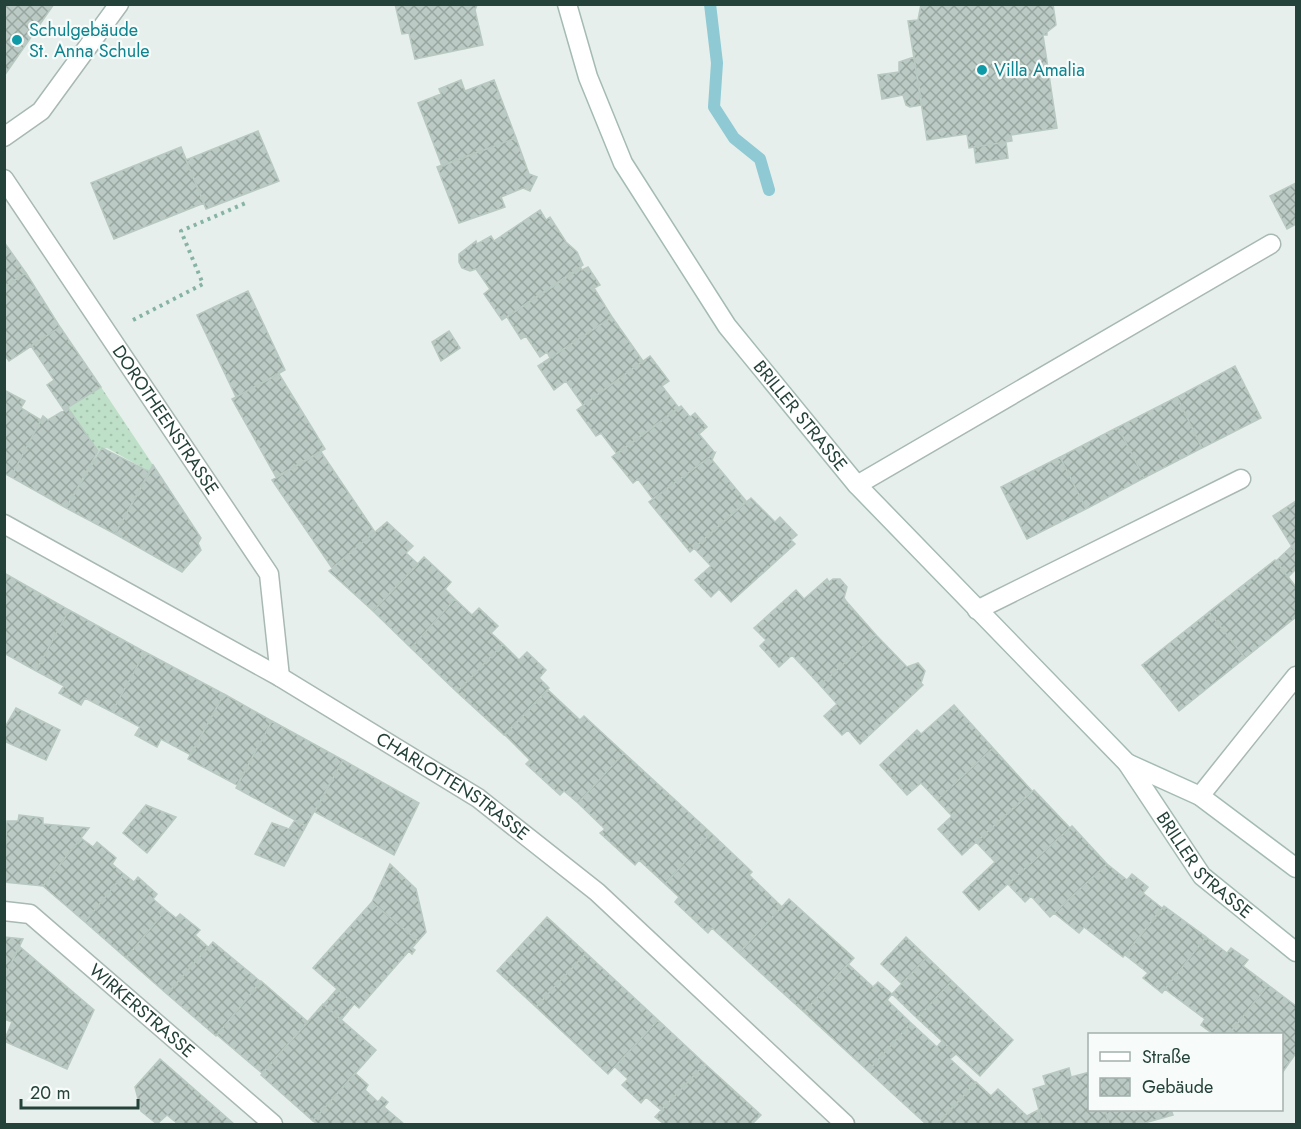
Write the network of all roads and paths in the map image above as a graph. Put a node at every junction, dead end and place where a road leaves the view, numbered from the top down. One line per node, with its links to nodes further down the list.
1 (119, 4): 3 (street)
2 (567, 4): 9 (street, BRILLER STRASSE)
3 (4, 137)
4 (4, 179): 13 (street, DOROTHEENSTRASSE)
5 (248, 202): 7 (path)
6 (1271, 244): 9 (street)
7 (153, 309)
8 (1241, 479): 11 (street)
9 (857, 485): 11 (street, BRILLER STRASSE)
10 (4, 524): 13 (street, CHARLOTTENSTRASSE)
11 (977, 610): 14 (street, BRILLER STRASSE)
12 (1296, 676): 15 (street)
13 (280, 677): 20 (street, CHARLOTTENSTRASSE)
14 (1127, 763): 15 (street, BRILLER STRASSE); 18 (street, BRILLER STRASSE)
15 (1200, 796): 16 (street, BRILLER STRASSE)
16 (1296, 868)
17 (4, 911): 19 (street, WIRKERSTRASSE)
18 (1296, 952)
19 (273, 1125)
20 (845, 1125)

